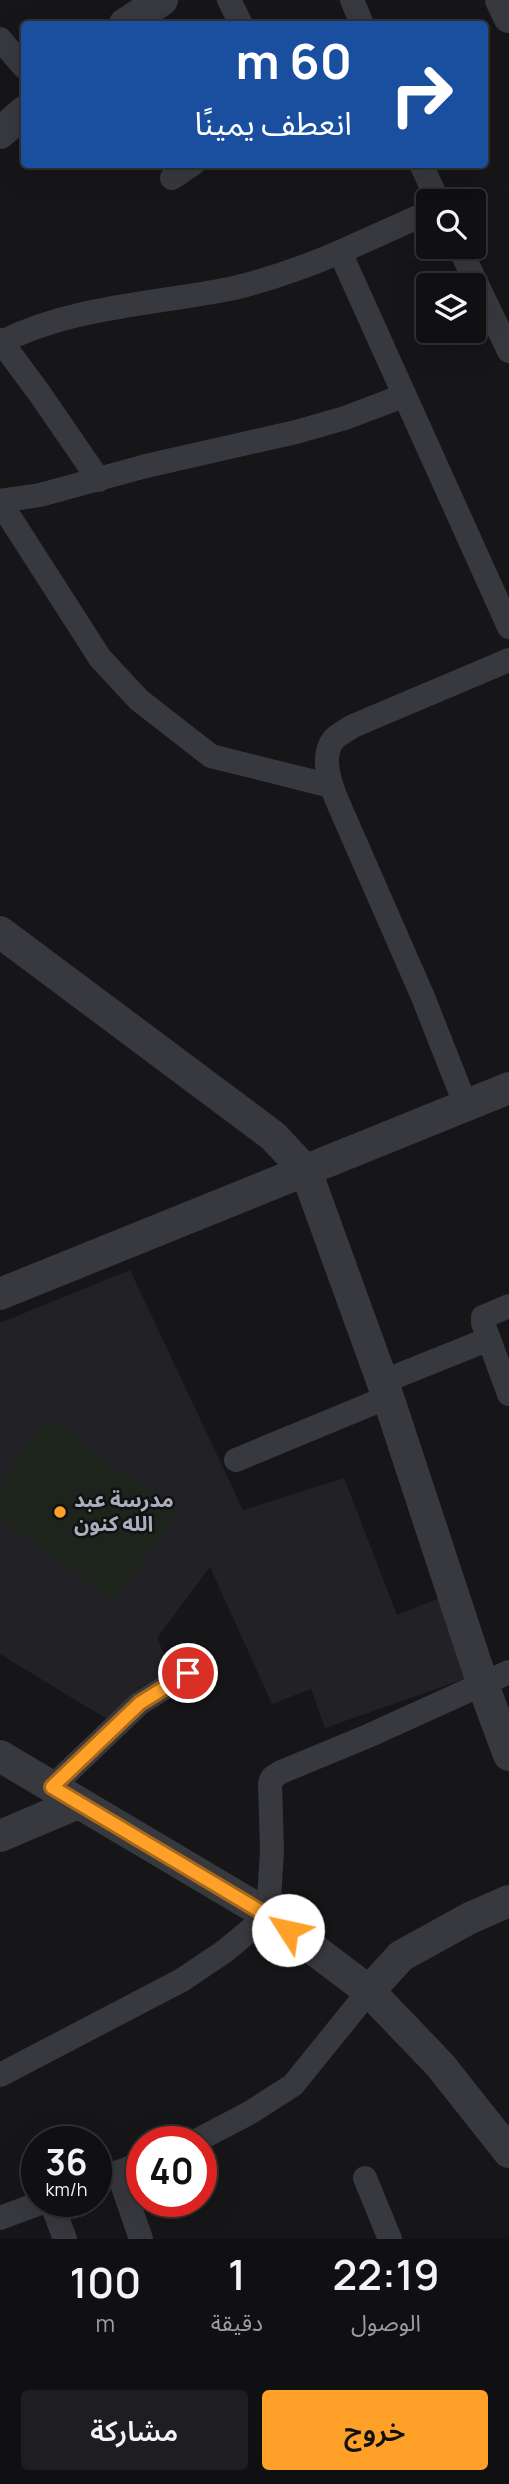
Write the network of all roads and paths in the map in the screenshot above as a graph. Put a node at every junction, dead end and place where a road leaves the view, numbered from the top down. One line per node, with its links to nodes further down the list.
1 (162, 0): 6 (street)
2 (229, 0): 7 (street)
3 (352, 0): 8 (street)
4 (501, 0): 5 (street)
5 (509, 17)
6 (130, 21)
7 (240, 21)
8 (361, 21)
9 (0, 39): 10 (street)
10 (21, 64)
11 (21, 115): 12 (street)
12 (0, 133)
13 (187, 168): 15 (street)
14 (423, 168): 16 (street)
15 (172, 178)
16 (432, 189)
17 (416, 218): 18 (street)
18 (340, 252): 20 (street); 22 (street)
19 (465, 259): 21 (street)
20 (0, 342): 23 (street)
21 (509, 351)
22 (403, 396): 23 (street); 25 (street)
23 (99, 480): 24 (street)
24 (0, 501): 27 (street)
25 (509, 627)
26 (509, 660): 27 (street)
27 (331, 786): 30 (street)
28 (0, 932): 31 (street)
29 (509, 1088): 30 (street)
30 (466, 1106): 31 (street)
31 (306, 1171): 32 (street); 35 (street)
32 (0, 1294)
33 (509, 1306): 34 (street)
34 (489, 1339): 35 (street); 36 (street)
35 (385, 1389): 37 (street); 39 (street)
36 (509, 1394)
37 (236, 1460)
38 (188, 1673): 42 (street)
39 (496, 1679): 40 (street); 45 (street)
40 (509, 1755)
41 (0, 1756): 42 (street)
42 (65, 1795): 43 (street); 45 (street)
43 (0, 1836)
44 (509, 1901): 46 (street)
45 (268, 1916): 46 (street); 47 (street)
46 (369, 1990): 48 (street); 49 (street)
47 (3, 2069)
48 (217, 2130)
49 (509, 2152)
50 (365, 2178): 57 (street)
51 (112, 2186): 56 (street)
52 (21, 2210): 54 (street)
53 (57, 2217): 55 (street)
54 (0, 2218)
55 (65, 2239)
56 (141, 2239)
57 (390, 2239)

